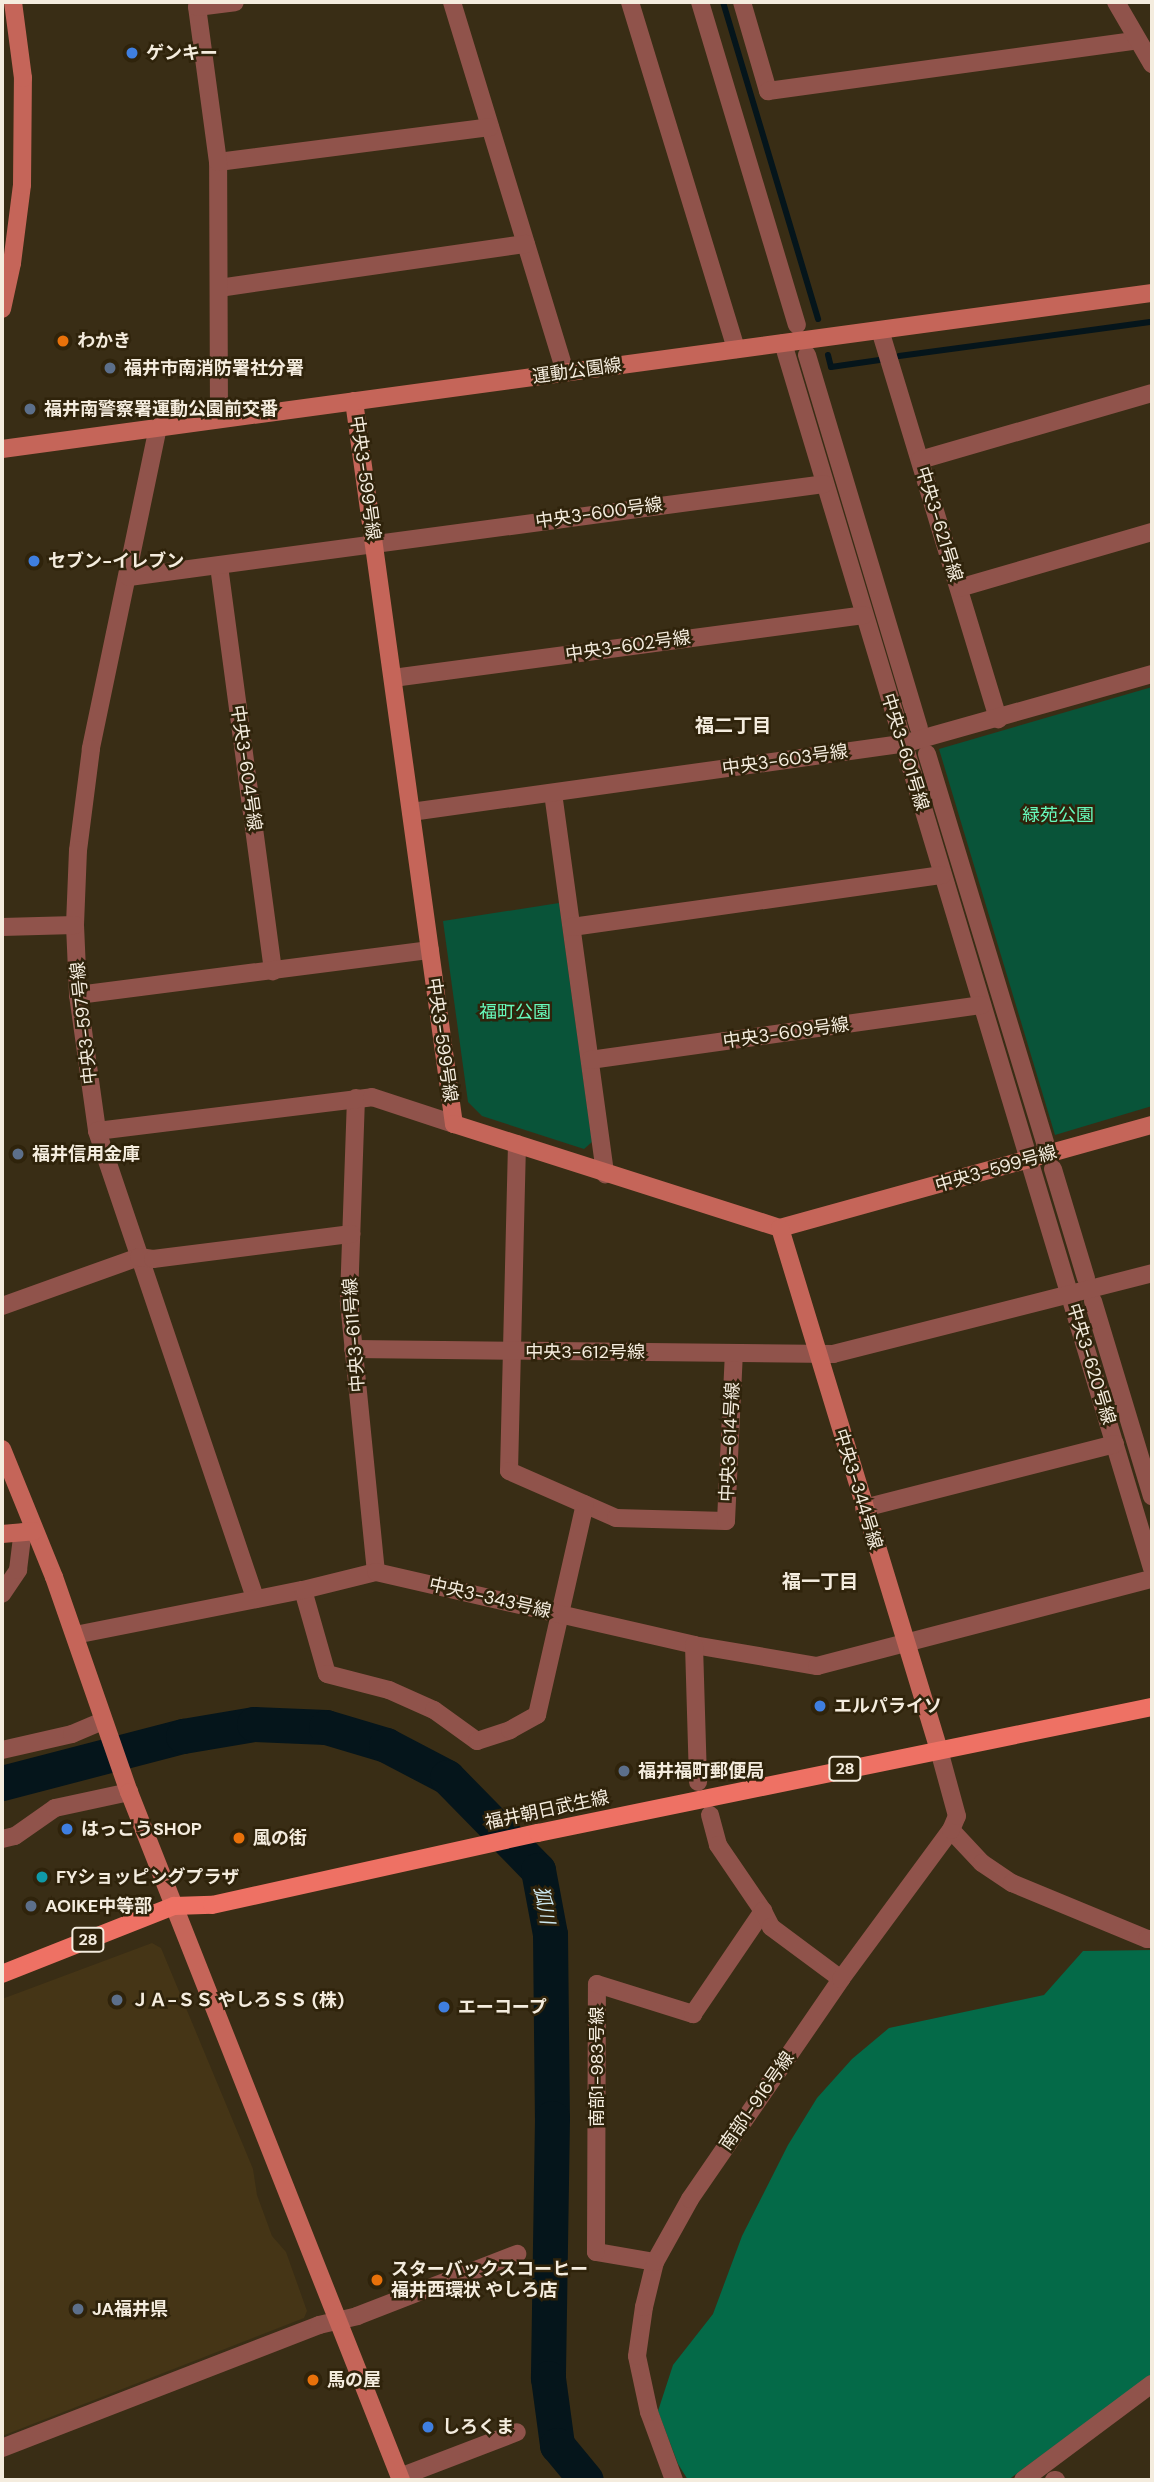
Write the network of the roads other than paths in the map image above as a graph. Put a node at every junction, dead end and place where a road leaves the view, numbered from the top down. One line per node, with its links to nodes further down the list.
1 (13, 2): 15 (street)
2 (236, 2): 11 (street)
3 (452, 2): 10 (street)
4 (631, 2): 19 (street)
5 (700, 2): 16 (street)
6 (742, 2): 8 (street)
7 (1116, 2): 8 (street)
8 (1138, 40): 9 (street)
9 (1152, 64)
10 (490, 127): 11 (street); 12 (street)
11 (218, 162): 13 (street)
12 (526, 244): 13 (street); 21 (street)
13 (219, 288): 24 (street)
14 (1152, 293): 17 (street, 運動公園線)
15 (2, 309)
16 (797, 325)
17 (880, 330): 18 (street, 運動公園線); 27 (street, 中央3-621号線)
18 (783, 343): 19 (street, 運動公園線); 28 (street, 中央3-601号線)
19 (736, 349): 21 (street, 運動公園線)
20 (807, 355): 38 (street)
21 (565, 372): 23 (street, 運動公園線)
22 (1152, 393): 27 (street)
23 (354, 401): 24 (street, 運動公園線); 30 (street, 中央3-599号線)
24 (219, 419): 25 (street, 運動公園線)
25 (158, 427): 26 (street, 運動公園線); 32 (street, 中央3-597号線)
26 (2, 449)
27 (920, 460): 33 (street, 中央3-621号線)
28 (824, 484): 30 (street, 中央3-600号線); 34 (street, 中央3-601号線)
29 (1152, 532): 33 (street)
30 (375, 543): 31 (street, 中央3-600号線); 36 (street, 中央3-599号線)
31 (219, 566): 32 (street, 中央3-600号線); 48 (street, 中央3-604号線)
32 (129, 577): 44 (street, 中央3-597号線)
33 (959, 588): 37 (street, 中央3-621号線)
34 (864, 615): 36 (street, 中央3-602号線); 39 (street, 中央3-601号線)
35 (1152, 674): 37 (street, 中央3-603号線)
36 (393, 678): 42 (street, 中央3-599号線)
37 (998, 719): 39 (street, 中央3-603号線)
38 (919, 728)
39 (903, 744): 41 (street, 中央3-603号線); 43 (street, 中央3-601号線)
40 (927, 754): 56 (street)
41 (553, 793): 42 (street, 中央3-603号線); 46 (street)
42 (411, 812): 47 (street, 中央3-599号線)
43 (942, 875): 46 (street); 50 (street, 中央3-601号線)
44 (75, 925): 45 (street); 49 (street, 中央3-597号線)
45 (2, 927)
46 (572, 927): 51 (street)
47 (430, 950): 48 (street); 53 (street, 中央3-599号線)
48 (273, 971): 49 (street)
49 (78, 995): 55 (street, 中央3-597号線)
50 (982, 1005): 51 (street, 中央3-609号線); 58 (street, 中央3-601号線)
51 (590, 1060): 60 (street)
52 (356, 1098): 53 (street); 55 (street); 62 (street, 中央3-611号線)
53 (454, 1124): 57 (street, 中央3-599号線)
54 (1152, 1125): 58 (street, 中央3-599号線)
55 (97, 1131): 63 (street, 中央3-597号線)
56 (1045, 1143)
57 (517, 1144): 60 (street, 中央3-599号線); 70 (street)
58 (1028, 1161): 61 (street, 中央3-599号線); 66 (street, 中央3-620号線)
59 (1053, 1169): 65 (street)
60 (605, 1174): 61 (street, 中央3-599号線)
61 (780, 1228): 72 (street, 中央3-344号線)
62 (351, 1234): 63 (street); 69 (street, 中央3-611号線)
63 (139, 1257): 68 (street); 85 (street, 中央3-597号線)
64 (1152, 1273): 66 (street, 中央3-612号線)
65 (1086, 1278)
66 (1069, 1293): 72 (street, 中央3-612号線); 73 (street, 中央3-620号線)
67 (1093, 1301): 75 (street)
68 (2, 1306)
69 (354, 1349): 70 (street, 中央3-612号線); 81 (street, 中央3-611号線)
70 (512, 1352): 71 (street, 中央3-612号線); 76 (street, 中央3-614号線)
71 (734, 1353): 72 (street, 中央3-612号線); 76 (street, 中央3-614号線)
72 (817, 1354): 77 (street, 中央3-344号線)
73 (1115, 1444): 77 (street); 80 (street, 中央3-620号線)
74 (2, 1449): 78 (street)
75 (1152, 1496)
76 (585, 1504): 86 (street)
77 (864, 1508): 88 (street, 中央3-344号線)
78 (29, 1532): 79 (street); 84 (street); 87 (street)
79 (2, 1534)
80 (1152, 1569)
81 (376, 1572): 83 (street, 中央3-343号線); 86 (street, 中央3-343号線)
82 (1152, 1579): 88 (street)
83 (303, 1590): 85 (street, 中央3-343号線); 86 (street)
84 (2, 1594)
85 (255, 1599): 87 (street, 中央3-343号線)
86 (561, 1615): 89 (street, 中央3-343号線)
87 (75, 1635): 91 (street)
88 (905, 1642): 89 (street, 中央3-343号線); 93 (street, 中央3-344号線)
89 (694, 1645): 94 (street)
90 (1152, 1707): 93 (main road, 福井朝日武生線 / 28)
91 (104, 1723): 92 (street); 95 (street)
92 (2, 1750)
93 (939, 1750): 97 (street); 99 (main road, 福井朝日武生線 / 28)
94 (698, 1782)
95 (129, 1792): 98 (street); 99 (street)
96 (710, 1815): 100 (street)
97 (951, 1830): 101 (street); 103 (street, 南部1-916号線)
98 (2, 1839)
99 (174, 1906): 102 (main road, 福井朝日武生線 / 28); 106 (street)
100 (763, 1911): 103 (street); 105 (street, 南部1-983号線)
101 (1150, 1939)
102 (2, 1974)
103 (841, 1979): 105 (street, 南部1-916号線)
104 (517, 2254): 106 (street)
105 (655, 2262): 111 (street, 南部1-916号線)
106 (339, 2320): 109 (street); 110 (street)
107 (1152, 2384): 112 (street)
108 (517, 2432): 110 (street)
109 (2, 2448)
110 (400, 2479)
111 (674, 2480)
112 (1023, 2480)

